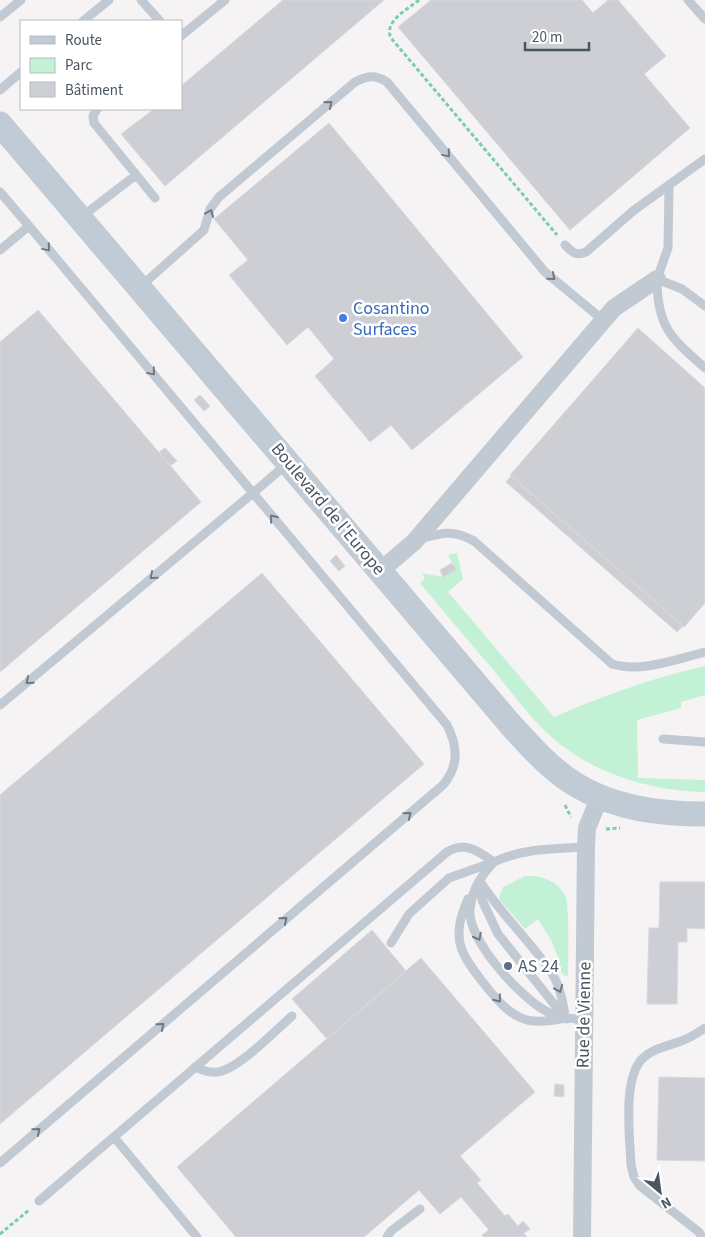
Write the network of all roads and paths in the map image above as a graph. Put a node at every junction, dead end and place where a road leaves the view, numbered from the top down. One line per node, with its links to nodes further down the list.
1 (21, 0): 7 (lane)
2 (109, 0): 9 (lane)
3 (141, 0): 10 (lane)
4 (225, 0): 11 (lane)
5 (419, 0): 23 (path)
6 (688, 0): 8 (lane)
7 (0, 17)
8 (705, 19)
9 (84, 20)
10 (159, 20)
11 (182, 35)
12 (20, 73): 13 (lane)
13 (0, 90)
14 (96, 110): 17 (lane)
15 (0, 124): 21 (street, Boulevard de l'Europe)
16 (705, 159): 18 (lane)
17 (136, 175): 20 (lane); 21 (lane)
18 (669, 187): 23 (lane); 25 (lane)
19 (0, 192): 22 (lane)
20 (155, 198)
21 (80, 218): 26 (street, Boulevard de l'Europe)
22 (28, 226): 24 (lane); 31 (lane, one-way to 31)
23 (565, 245)
24 (0, 250)
25 (657, 279): 27 (lane); 28 (street); 29 (lane)
26 (140, 288): 28 (lane, one-way to 28); 30 (street, Boulevard de l'Europe)
27 (705, 306)
28 (602, 320): 32 (street)
29 (705, 368)
30 (288, 463): 31 (lane); 33 (street, Boulevard de l'Europe)
31 (253, 493): 35 (lane, one-way to 35); 50 (lane, one-way to 31)
32 (414, 542): 33 (street); 34 (lane)
33 (380, 571): 38 (street, Boulevard de l'Europe)
34 (705, 652)
35 (0, 705)
36 (663, 739): 37 (lane)
37 (705, 742)
38 (600, 796): 39 (street, Boulevard de l'Europe); 40 (street, Rue de Vienne)
39 (705, 814)
40 (586, 847): 41 (lane); 46 (street, Rue de Vienne)
41 (494, 862): 42 (lane); 43 (lane); 48 (lane)
42 (478, 879): 45 (lane); 45 (lane, one-way to 45); 45 (lane, one-way to 45); 45 (lane, one-way to 45)
43 (391, 942)
44 (292, 1016): 48 (lane)
45 (566, 1019): 46 (lane)
46 (584, 1019): 56 (street, Rue de Vienne)
47 (705, 1028): 57 (lane)
48 (196, 1067): 49 (lane)
49 (114, 1137): 51 (lane); 54 (lane)
50 (0, 1163)
51 (39, 1202): 53 (path)
52 (420, 1209): 55 (lane)
53 (0, 1234)
54 (197, 1237)
55 (387, 1237)
56 (582, 1237)
57 (702, 1237)

